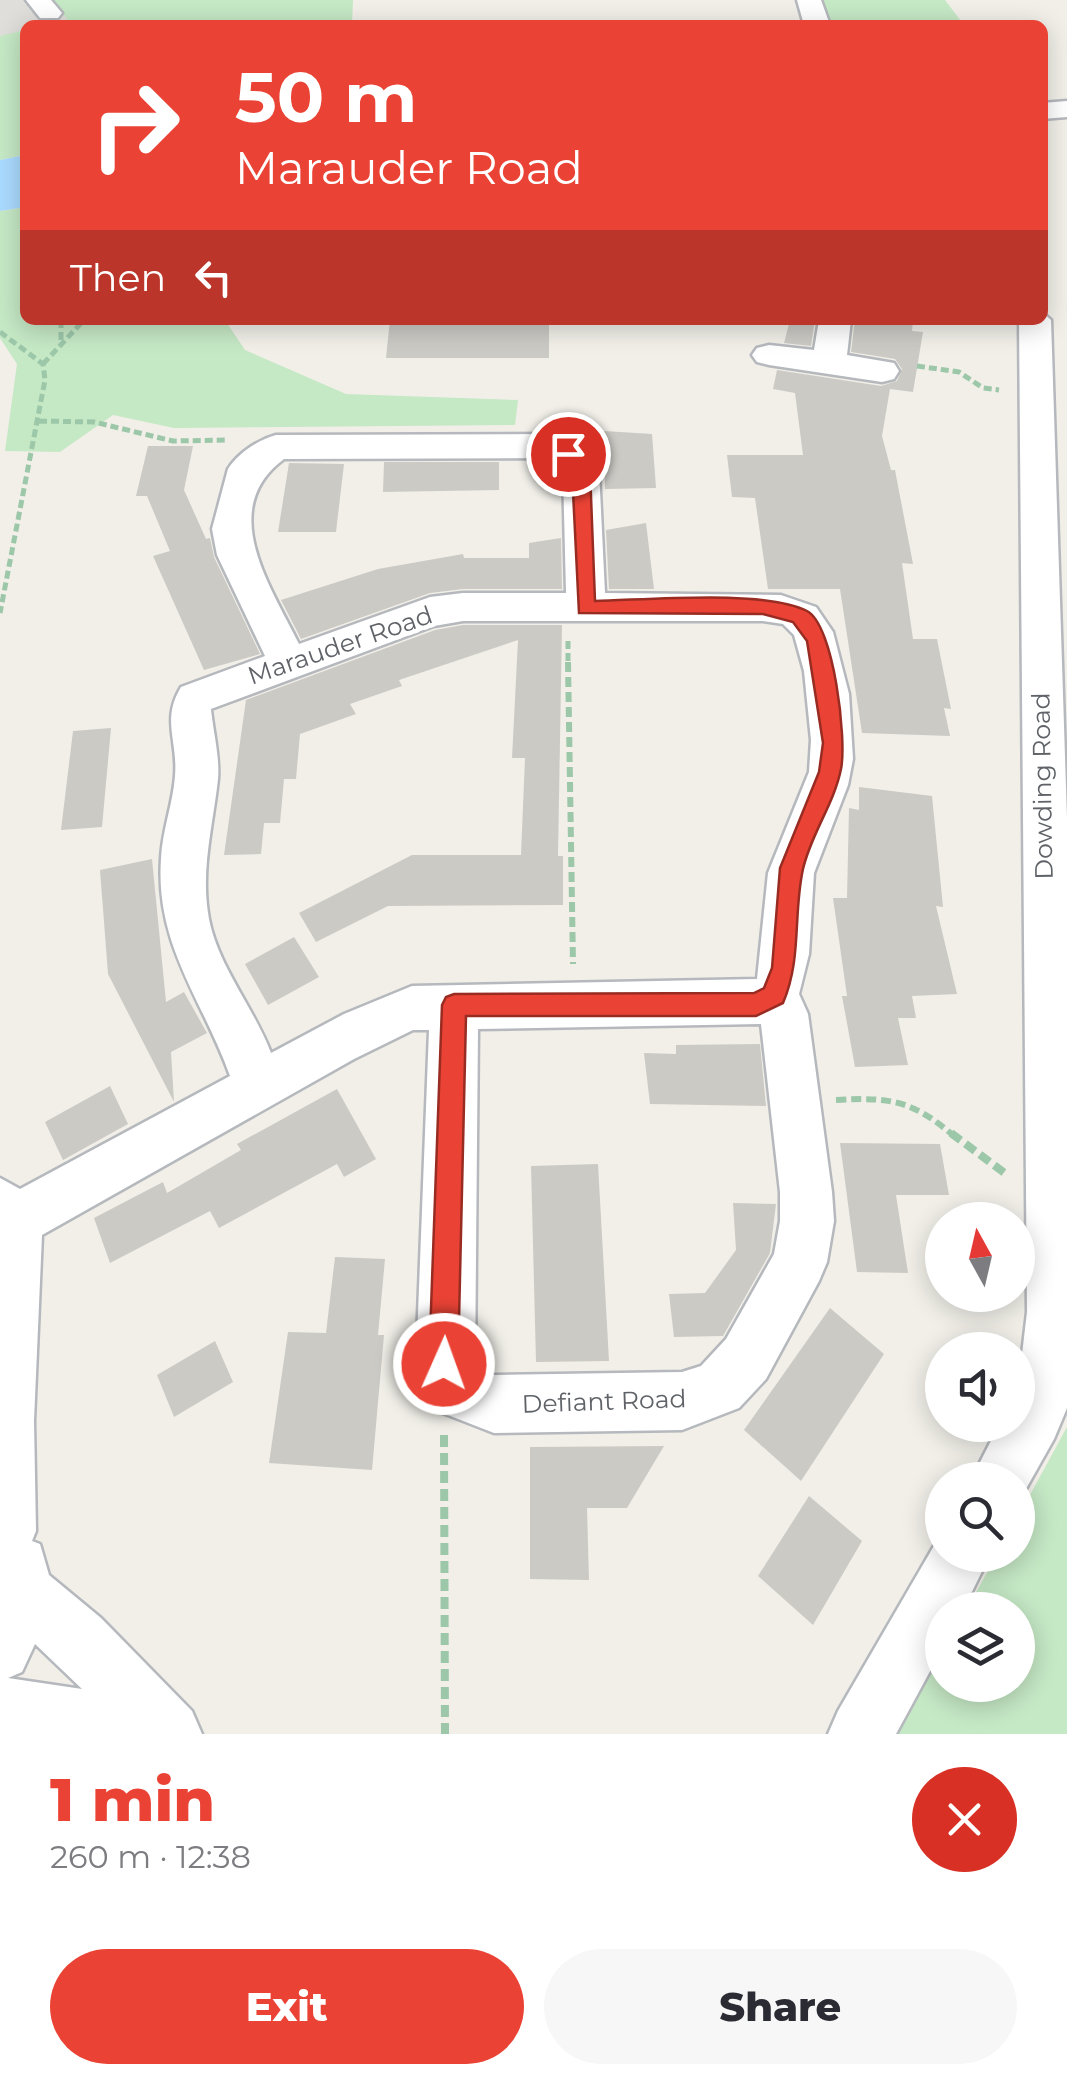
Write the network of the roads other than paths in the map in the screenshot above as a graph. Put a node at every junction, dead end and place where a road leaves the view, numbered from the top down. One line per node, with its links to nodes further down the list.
1 (834, 325): 4 (street)
2 (1035, 325): 13 (street, Dowding Road)
3 (769, 355): 4 (street)
4 (829, 363): 5 (street)
5 (882, 371)
6 (577, 608): 7 (street, Marauder Road); 7 (street); 8 (street, Marauder Road)
7 (288, 662): 10 (street, Marauder Road)
8 (774, 995): 9 (street); 9 (street, Defiant Road)
9 (454, 1005): 10 (street)
10 (259, 1087): 11 (street)
11 (6, 1213): 12 (street)
12 (5, 1343): 14 (street)
13 (1011, 1462)
14 (8, 1548): 16 (street); 19 (street)
15 (951, 1572): 20 (street)
16 (0, 1650)
17 (0, 1709): 18 (street)
18 (161, 1734)
19 (170, 1734)
20 (861, 1734)

